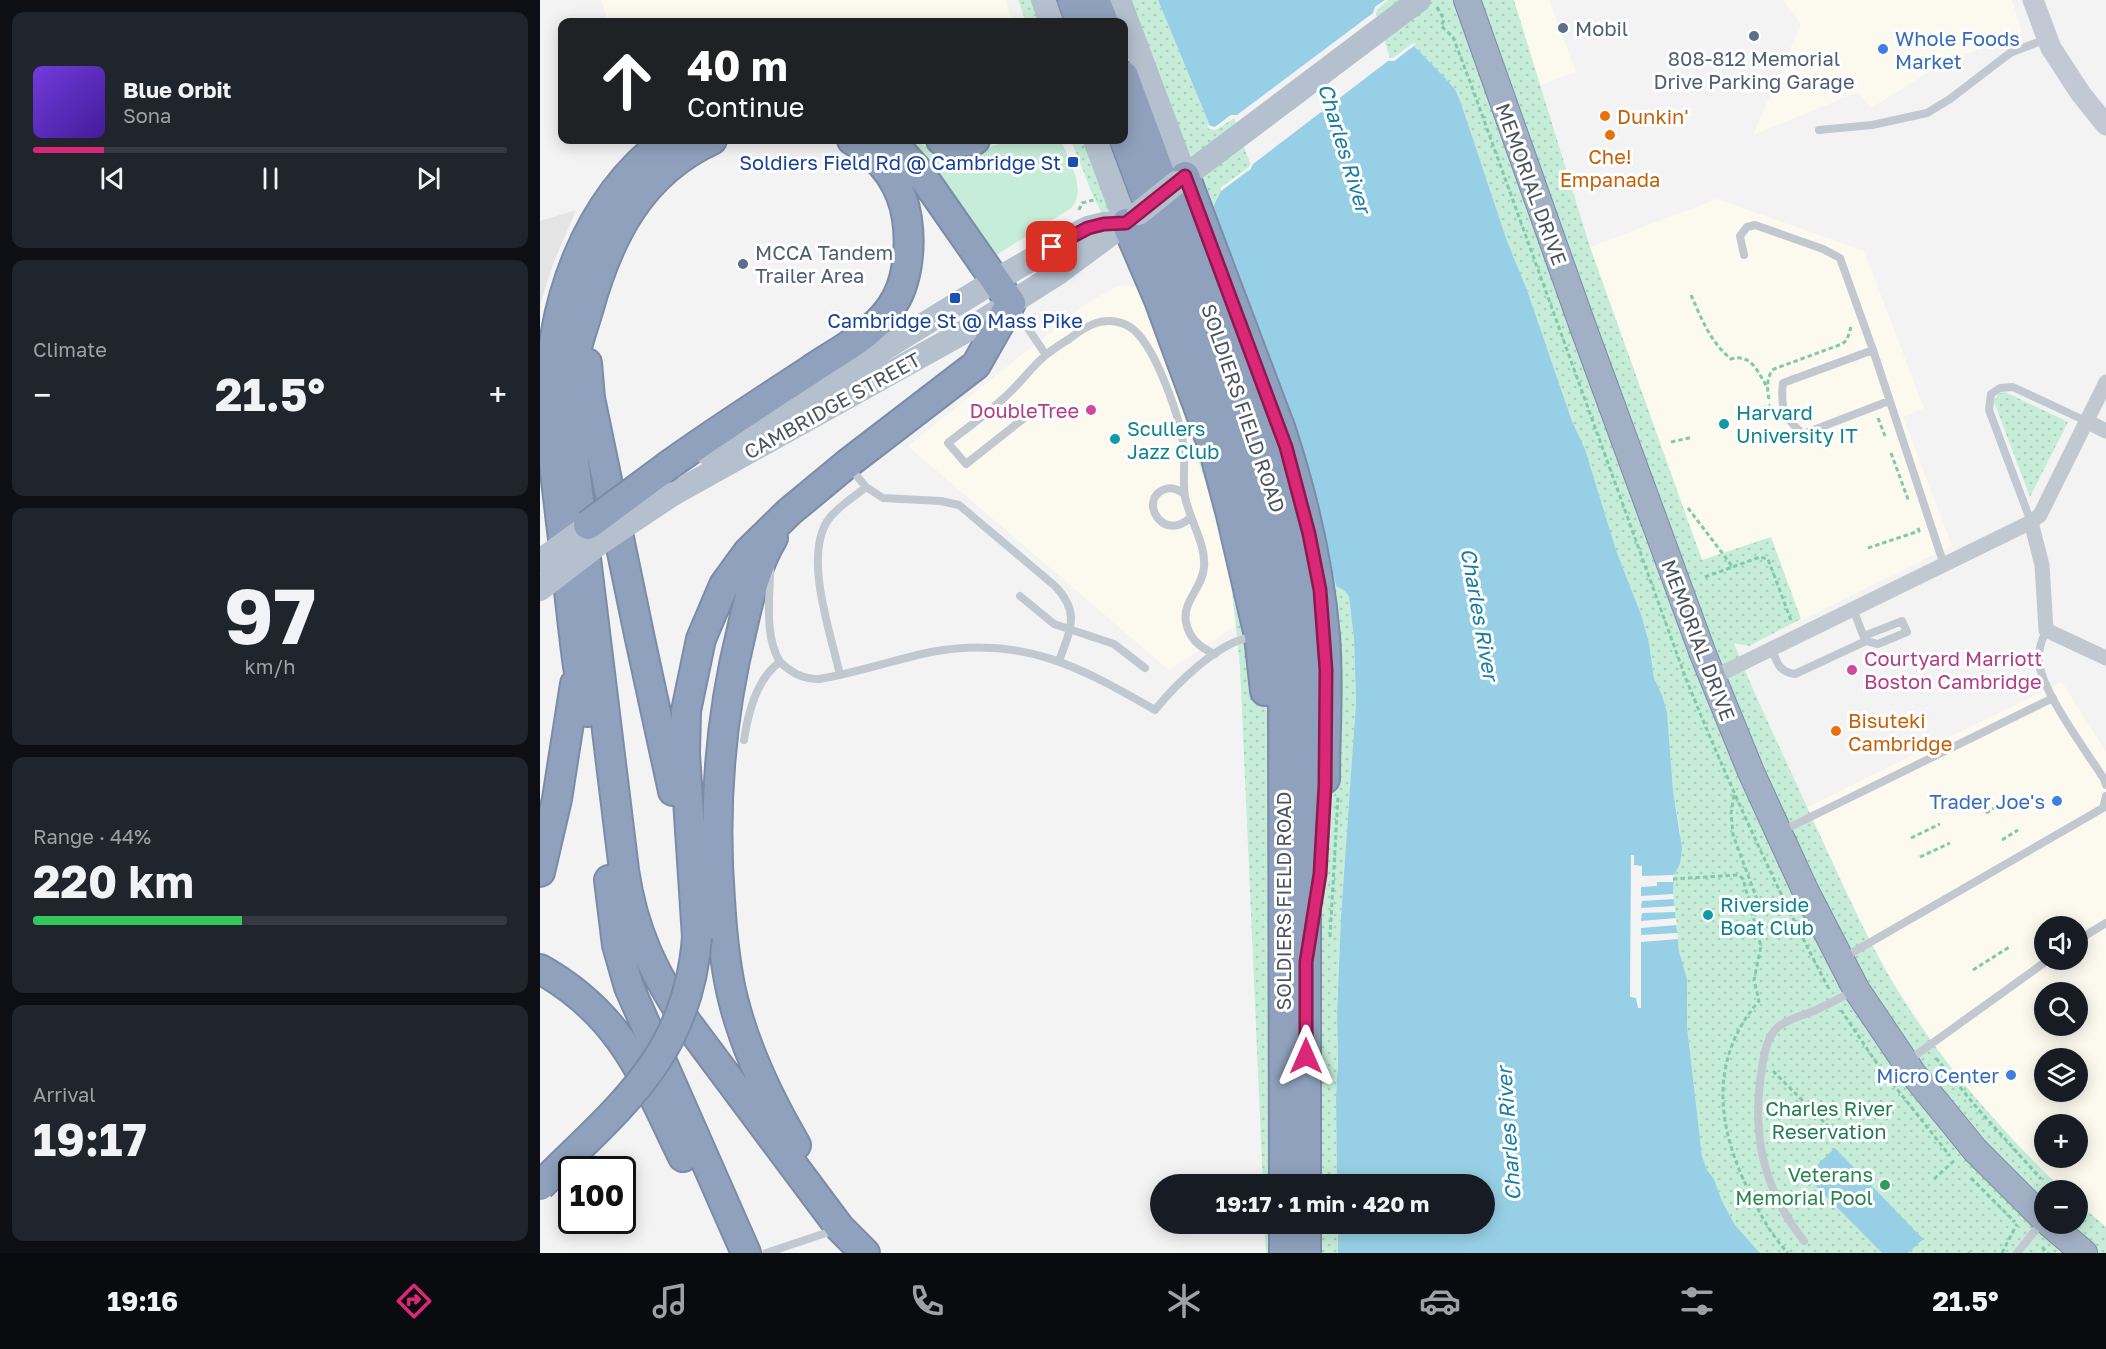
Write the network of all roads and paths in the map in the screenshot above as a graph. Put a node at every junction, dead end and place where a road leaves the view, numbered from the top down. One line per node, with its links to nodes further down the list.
1 (1043, 0): 8 (main road)
2 (1072, 0): 9 (highway)
3 (1095, 0): 10 (highway)
4 (1119, 0): 11 (main road)
5 (1467, 0): 78 (highway, MEMORIAL DRIVE)
6 (2033, 0): 14 (main road)
7 (1421, 2): 12 (path); 24 (main road)
8 (1050, 18)
9 (1079, 18)
10 (1102, 18)
11 (1125, 18)
12 (1444, 20)
13 (1128, 26): 24 (main road)
14 (2048, 39): 16 (main road); 17 (lane)
15 (1128, 86): 105 (highway, SOLDIERS FIELD ROAD)
16 (2106, 125)
17 (1819, 130)
18 (661, 144): 73 (highway)
19 (705, 144): 29 (highway)
20 (858, 144): 46 (highway)
21 (891, 144): 27 (highway)
22 (1097, 144): 25 (main road)
23 (1126, 144): 86 (highway, SOLDIERS FIELD ROAD)
24 (1181, 179): 25 (main road, bridge); 105 (highway)
25 (1132, 218): 27 (main road, CAMBRIDGE STREET); 68 (highway)
26 (1744, 255): 31 (lane)
27 (1004, 292): 32 (lane); 45 (highway); 46 (main road, CAMBRIDGE STREET)
28 (1691, 295): 34 (path)
29 (588, 313): 93 (highway); 122 (highway)
30 (1848, 321): 34 (path)
31 (1873, 350): 35 (lane); 35 (lane)
32 (1046, 355): 38 (lane); 48 (lane)
33 (2106, 382): 39 (street)
34 (1768, 388): 36 (path)
35 (1889, 401): 59 (lane)
36 (1755, 411)
37 (1873, 413): 41 (path)
38 (1023, 418)
39 (2088, 422): 40 (street); 54 (street); 54 (lane)
40 (2106, 431)
41 (1885, 436)
42 (1694, 437): 43 (path)
43 (1671, 442)
44 (1891, 453): 50 (path)
45 (847, 464): 47 (lane); 51 (highway)
46 (671, 478): 55 (highway, bridge); 62 (main road, CAMBRIDGE STREET, bridge)
47 (866, 487): 66 (lane); 77 (lane)
48 (1185, 494): 52 (lane); 52 (lane)
49 (1688, 508): 60 (path)
50 (1911, 509)
51 (789, 512): 56 (highway); 93 (highway)
52 (1190, 518): 71 (lane)
53 (1915, 520): 57 (path)
54 (2031, 522): 59 (street); 67 (street)
55 (588, 525): 58 (main road, bridge)
56 (770, 542): 75 (lane); 128 (highway)
57 (1868, 548)
58 (540, 561)
59 (1944, 565): 64 (street)
60 (1732, 566): 61 (path); 65 (path)
61 (1705, 577)
62 (540, 589)
63 (1020, 596): 66 (lane)
64 (1853, 609): 69 (lane); 70 (street)
65 (1794, 627)
66 (1070, 630): 74 (lane); 76 (lane)
67 (2046, 630): 72 (street); 79 (lane)
68 (1259, 636): 71 (lane); 86 (highway)
69 (1865, 638): 69 (lane); 70 (lane)
70 (1772, 649): 78 (street)
71 (1215, 654): 74 (lane)
72 (2106, 658)
73 (577, 661): 95 (highway); 130 (highway)
74 (1059, 661): 77 (lane)
75 (780, 662): 77 (lane); 80 (lane)
76 (1145, 668)
77 (840, 675)
78 (1712, 678): 89 (highway, MEMORIAL DRIVE)
79 (2053, 699): 81 (lane); 89 (lane)
80 (744, 740)
81 (2106, 785)
82 (1735, 793): 98 (path)
83 (2106, 796): 104 (lane)
84 (2009, 799): 85 (path)
85 (1986, 813)
86 (1283, 821): 115 (highway, SOLDIERS FIELD ROAD)
87 (1940, 824): 90 (path)
88 (2019, 830): 91 (path)
89 (1778, 833): 104 (highway, MEMORIAL DRIVE)
90 (1911, 838)
91 (2002, 840)
92 (1950, 843): 94 (path)
93 (691, 848): 119 (highway, bridge)
94 (1920, 857)
95 (540, 872)
96 (1673, 879): 99 (path)
97 (1784, 899): 98 (path)
98 (1758, 902): 99 (path)
99 (1749, 903): 100 (path); 134 (path)
100 (1739, 904)
101 (2105, 925): 102 (lane)
102 (2088, 934)
103 (2011, 946): 107 (path)
104 (1840, 960): 109 (highway, MEMORIAL DRIVE)
105 (1306, 962): 116 (highway, SOLDIERS FIELD ROAD)
106 (542, 970): 129 (highway)
107 (1973, 970)
108 (2034, 970): 112 (lane)
109 (1856, 988): 111 (lane); 112 (highway, MEMORIAL DRIVE)
110 (1936, 1058): 118 (path)
111 (1763, 1061): 113 (path); 127 (lane)
112 (1905, 1063): 120 (highway, MEMORIAL DRIVE)
113 (1836, 1134)
114 (1954, 1161): 117 (path)
115 (1284, 1174)
116 (1306, 1174)
117 (1934, 1179)
118 (2041, 1179)
119 (540, 1186)
120 (2034, 1209)
121 (2017, 1224): 135 (path)
122 (840, 1228): 128 (highway); 131 (lane)
123 (2034, 1231): 136 (lane)
124 (1284, 1234): 132 (highway)
125 (1306, 1234): 133 (highway)
126 (2062, 1234): 137 (highway)
127 (1804, 1241)
128 (864, 1252)
129 (731, 1253)
130 (746, 1253)
131 (766, 1253)
132 (1284, 1253)
133 (1306, 1253)
134 (1788, 1253)
135 (2002, 1253)
136 (2016, 1253)
137 (2084, 1253)

